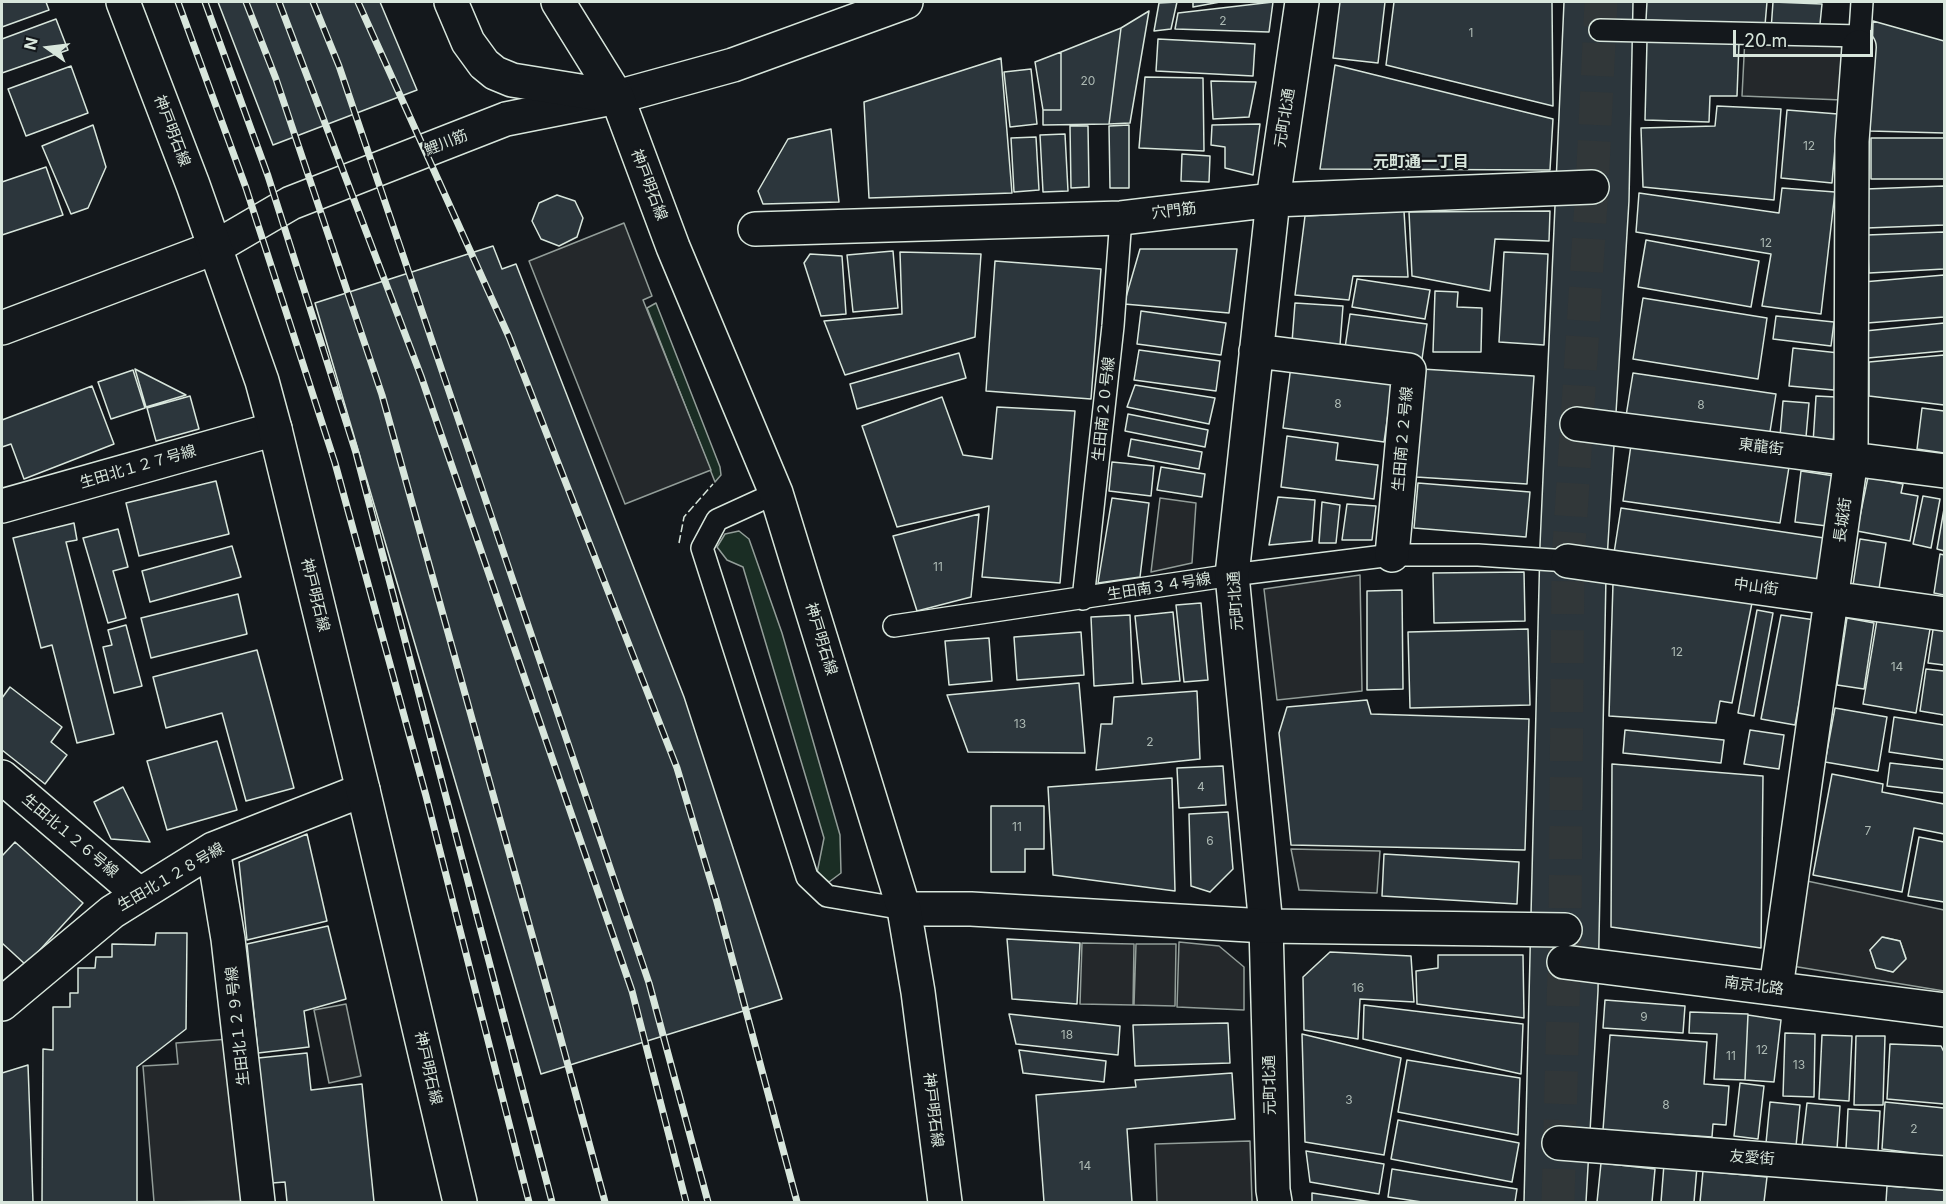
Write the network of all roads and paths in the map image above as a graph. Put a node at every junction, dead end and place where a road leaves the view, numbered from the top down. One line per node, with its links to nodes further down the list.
1 (123, 2): 14 (street, 神戸明石線)
2 (451, 2): 9 (street)
3 (558, 2): 9 (street, 神戸明石線)
4 (906, 2): 9 (street, 鯉川筋)
5 (1302, 2): 11 (street, 元町北通)
6 (1862, 2): 8 (lane)
7 (1600, 30): 8 (lane)
8 (1860, 41): 19 (street, 長城街)
9 (617, 97): 14 (street, 鯉川筋); 21 (street, 神戸明石線)
10 (1592, 187): 11 (street, 穴門筋)
11 (1273, 200): 12 (street, 穴門筋); 16 (street, 元町北通)
12 (1121, 218): 13 (street, 穴門筋); 27 (lane, 生田南２０号線)
13 (755, 229)
14 (214, 248): 15 (street, 鯉川筋); 18 (street, 神戸明石線)
15 (2, 328)
16 (1256, 351): 23 (street, 生田南２２号線); 25 (street, 元町北通)
17 (1577, 424): 19 (street, 東龍街)
18 (275, 429): 22 (street, 生田北１２７号線); 31 (street, 神戸明石線)
19 (1851, 459): 20 (street, 東龍街); 26 (street, 長城街)
20 (1944, 471)
21 (776, 494): 34 (street, 神戸明石線); 34 (lane)
22 (2, 506)
23 (1392, 555): 24 (lane, 生田南３４号線); 25 (lane, 生田南３４号線)
24 (1568, 561): 26 (street, 中山街)
25 (1232, 575): 27 (lane, 生田南３４号線); 35 (street, 元町北通)
26 (1832, 598): 28 (street, 中山街); 38 (street, 長城街)
27 (1083, 599): 29 (lane, 生田南３４号線)
28 (1944, 614)
29 (894, 626)
30 (2, 777): 33 (street, 生田北１２６号線)
31 (363, 790): 32 (street, 生田北１２８号線); 44 (street, 神戸明石線)
32 (213, 849): 33 (street, 生田北１２８号線); 43 (street, 生田北１２９号線)
33 (139, 894): 39 (street, 生田北１２８号線)
34 (904, 909): 35 (street); 45 (street, 神戸明石線)
35 (1266, 926): 36 (street); 46 (street, 元町北通)
36 (1565, 930)
37 (1564, 962): 38 (street, 南京北路)
38 (1776, 988): 40 (street, 南京北路)
39 (2, 1004)
40 (1944, 1010)
41 (1559, 1143): 42 (street, 友愛街)
42 (1944, 1173)
43 (258, 1203)
44 (460, 1203)
45 (945, 1203)
46 (1275, 1203)

